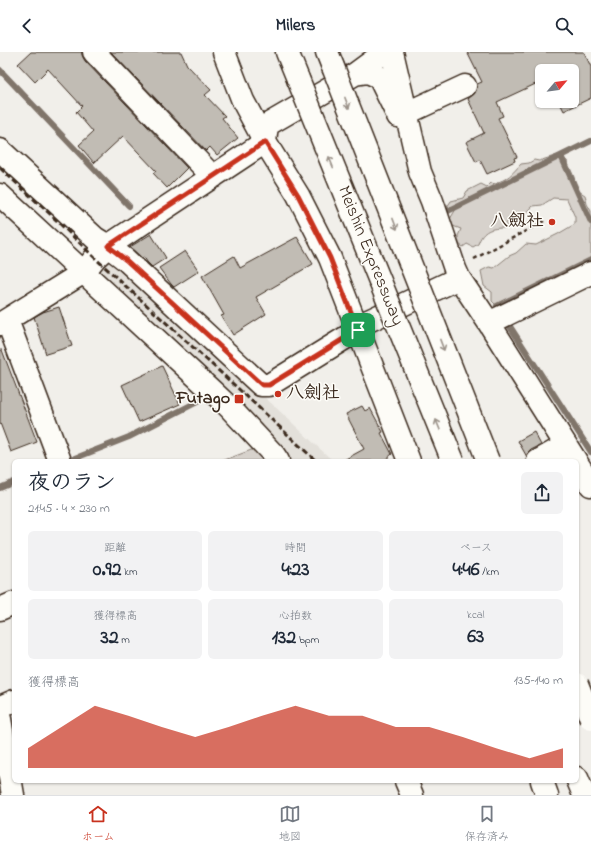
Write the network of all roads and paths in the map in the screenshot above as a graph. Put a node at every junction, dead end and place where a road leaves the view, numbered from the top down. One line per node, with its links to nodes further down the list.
1 (94, 52): 13 (main road)
2 (224, 52): 10 (main road)
3 (287, 52): 27 (main road, Meishin Expressway, one-way to 3, bridge)
4 (327, 52): 28 (main road, Meishin Expressway, one-way to 28, bridge)
5 (385, 52): 7 (main road)
6 (392, 52): 9 (main road)
7 (355, 74): 10 (main road); 12 (main road)
8 (465, 86): 9 (main road)
9 (407, 114): 12 (main road)
10 (265, 142): 13 (main road); 22 (main road)
11 (0, 150): 16 (main road)
12 (417, 157): 19 (main road)
13 (212, 177): 16 (main road)
14 (0, 195): 17 (main road)
15 (544, 221): 19 (path)
16 (108, 246): 17 (main road); 22 (main road)
17 (84, 272): 20 (main road); 25 (main road)
18 (591, 273): 21 (main road)
19 (457, 274): 21 (main road); 22 (main road)
20 (3, 322): 24 (main road)
21 (489, 322): 23 (main road)
22 (358, 330): 26 (main road)
23 (573, 456): 29 (main road)
24 (59, 459)
25 (277, 459)
26 (408, 459)
27 (451, 459)
28 (487, 459)
29 (552, 459)
30 (579, 465): 31 (main road)
31 (591, 484)
32 (12, 604): 33 (main road)
33 (0, 609)
34 (579, 689): 38 (main road, bridge)
35 (12, 702): 36 (main road)
36 (0, 707)
37 (0, 719): 42 (main road)
38 (591, 719)
39 (407, 783): 43 (main road)
40 (543, 783): 44 (main road)
41 (579, 783): 45 (main road)
42 (13, 795)
43 (412, 795)
44 (547, 795)
45 (584, 795)

